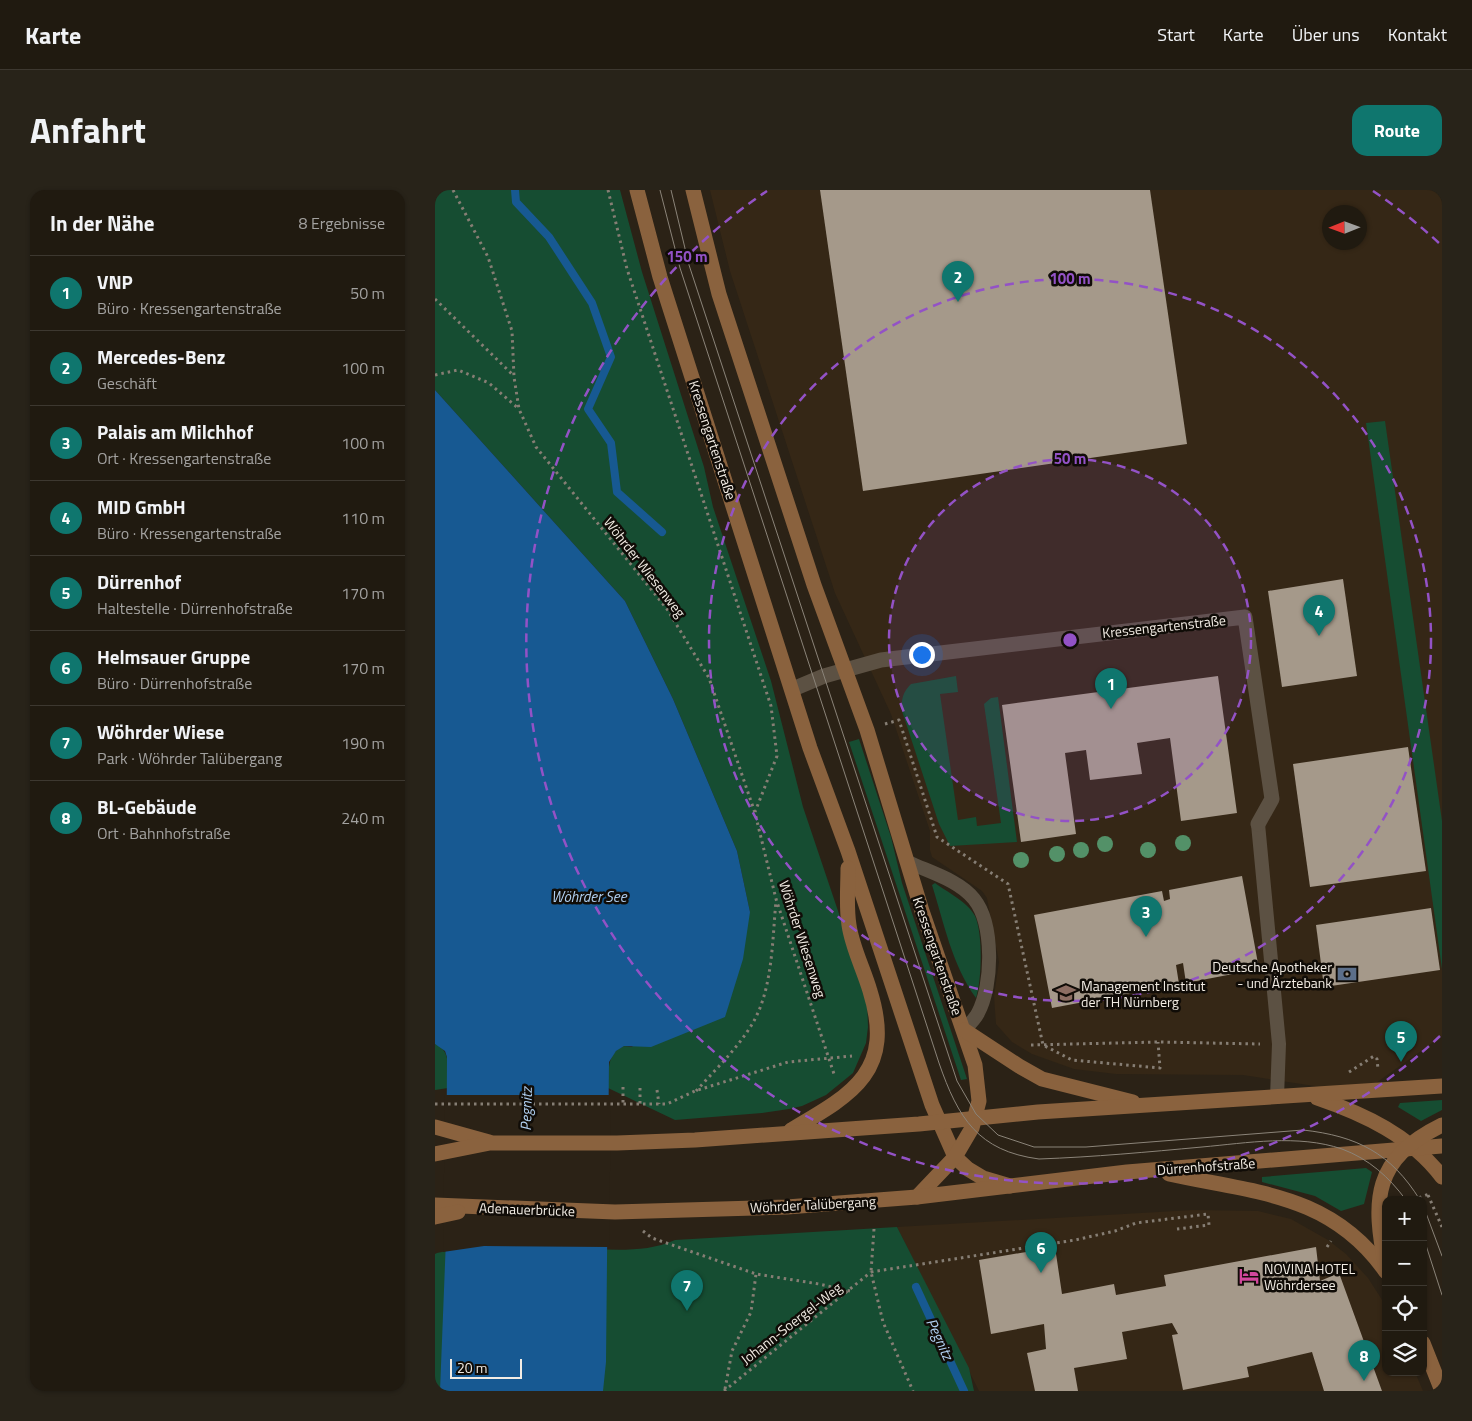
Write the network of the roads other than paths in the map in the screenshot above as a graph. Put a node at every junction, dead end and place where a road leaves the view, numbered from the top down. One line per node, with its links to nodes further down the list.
1 (637, 190): 4 (main road, Kressengartenstraße)
2 (693, 190): 3 (main road, Kressengartenstraße)
3 (845, 669): 4 (street, Kressengartenstraße); 5 (street, Kressengartenstraße); 7 (main road, Kressengartenstraße)
4 (793, 690): 6 (main road, Kressengartenstraße)
5 (1258, 824): 11 (lane)
6 (848, 851): 14 (main road, Kressengartenstraße); 17 (main road, Kressengartenstraße)
7 (908, 862): 8 (main road, Kressengartenstraße); 8 (lane)
8 (964, 1030): 12 (main road); 13 (main road, Kressengartenstraße)
9 (1442, 1086): 10 (main road)
10 (1311, 1095): 11 (main road); 20 (main road)
11 (1277, 1098): 12 (main road)
12 (1147, 1106): 13 (main road)
13 (975, 1118): 14 (main road); 22 (main road, Kressengartenstraße)
14 (938, 1122): 17 (main road); 22 (main road, Kressengartenstraße)
15 (1442, 1125): 20 (main road, Dürrenhofstraße)
16 (437, 1128): 18 (main road)
17 (789, 1132): 18 (main road)
18 (490, 1143): 21 (main road)
19 (1442, 1146): 20 (main road, Dürrenhofstraße)
20 (1409, 1148): 23 (main road, Dürrenhofstraße); 24 (main road); 29 (main road, Dürrenhofstraße)
21 (437, 1154)
22 (955, 1157): 25 (main road, Kressengartenstraße); 26 (main road, Kressengartenstraße)
23 (1153, 1170): 25 (main road, Dürrenhofstraße); 30 (main road)
24 (1442, 1177)
25 (1010, 1186): 26 (main road, Wöhrder Talübergang)
26 (917, 1197): 28 (main road, Wöhrder Talübergang)
27 (436, 1211): 28 (main road, Adenauerbrücke)
28 (615, 1212)
29 (1382, 1246)
30 (1382, 1265)
31 (1427, 1353): 32 (main road)
32 (1442, 1391)

